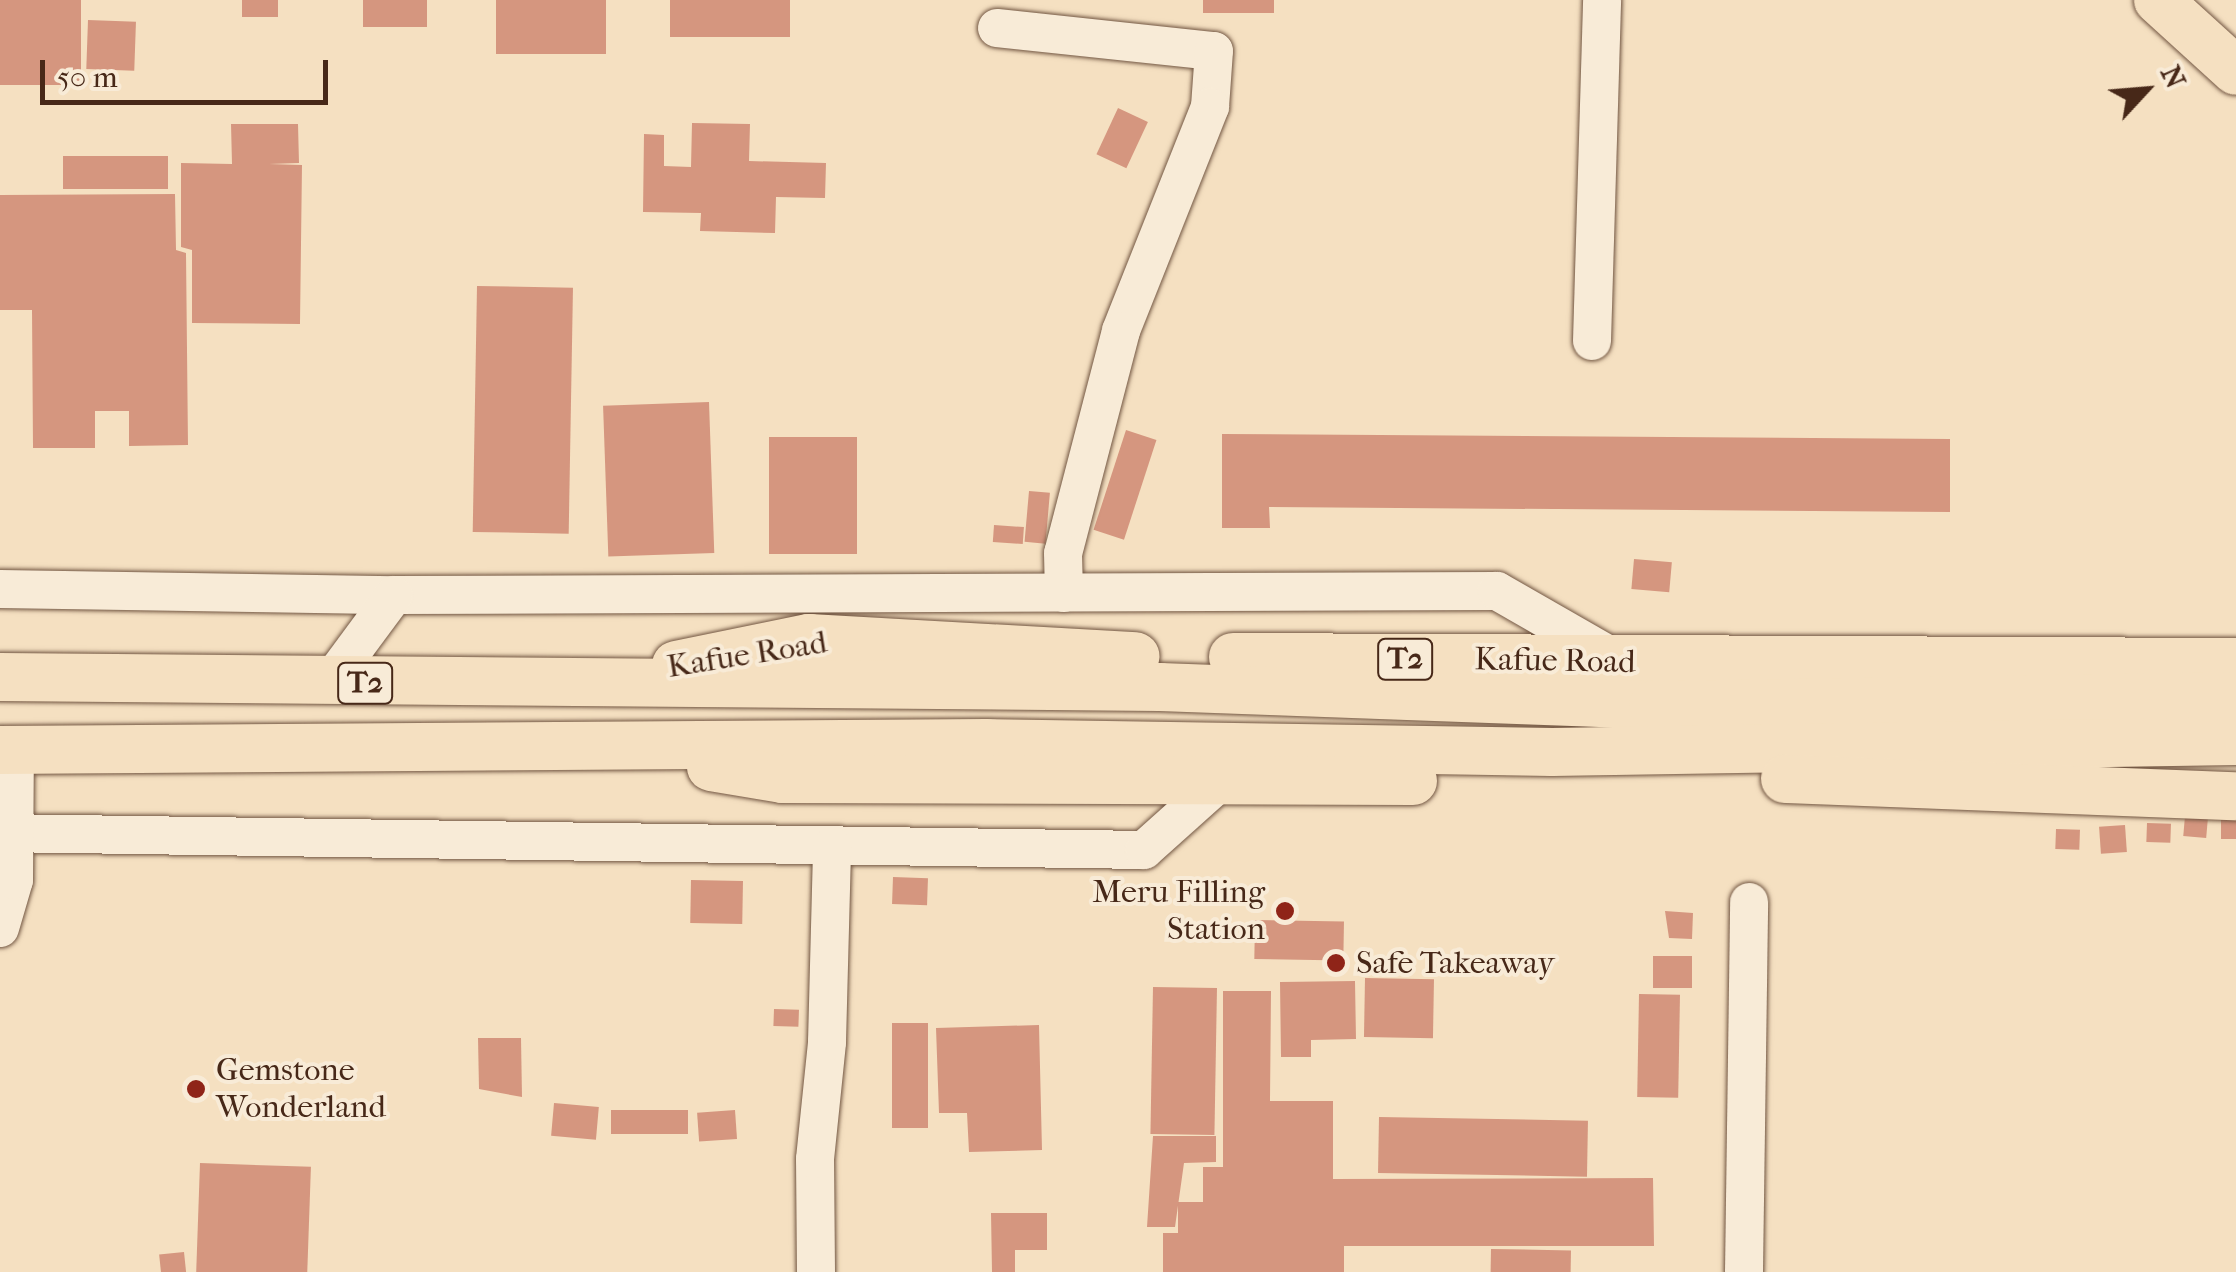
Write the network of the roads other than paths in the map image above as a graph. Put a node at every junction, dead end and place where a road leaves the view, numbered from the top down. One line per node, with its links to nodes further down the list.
1 (1602, 0): 5 (street)
2 (2158, 0): 4 (main road)
3 (996, 28): 7 (street)
4 (2236, 71)
5 (1592, 341)
6 (0, 589): 8 (street)
7 (1064, 593): 8 (street); 9 (street)
8 (394, 595): 12 (street)
9 (1621, 662): 10 (main road, Kafue Road / T2); 13 (main road, Kafue Road / T2)
10 (2236, 662)
11 (0, 677): 12 (main road, Kafue Road / T2)
12 (329, 682): 13 (main road, Kafue Road / T2)
13 (579, 684): 14 (main road, Kafue Road / T2)
14 (2236, 696)
15 (2236, 741): 16 (main road, T2)
16 (577, 746): 17 (main road, T2); 18 (main road, T2)
17 (8, 750): 20 (street)
18 (1221, 780): 19 (main road, T2); 21 (street)
19 (2236, 796)
20 (7, 833): 21 (street); 23 (street)
21 (832, 846): 24 (street)
22 (1749, 902): 25 (street)
23 (0, 928)
24 (816, 1272)
25 (1744, 1272)

